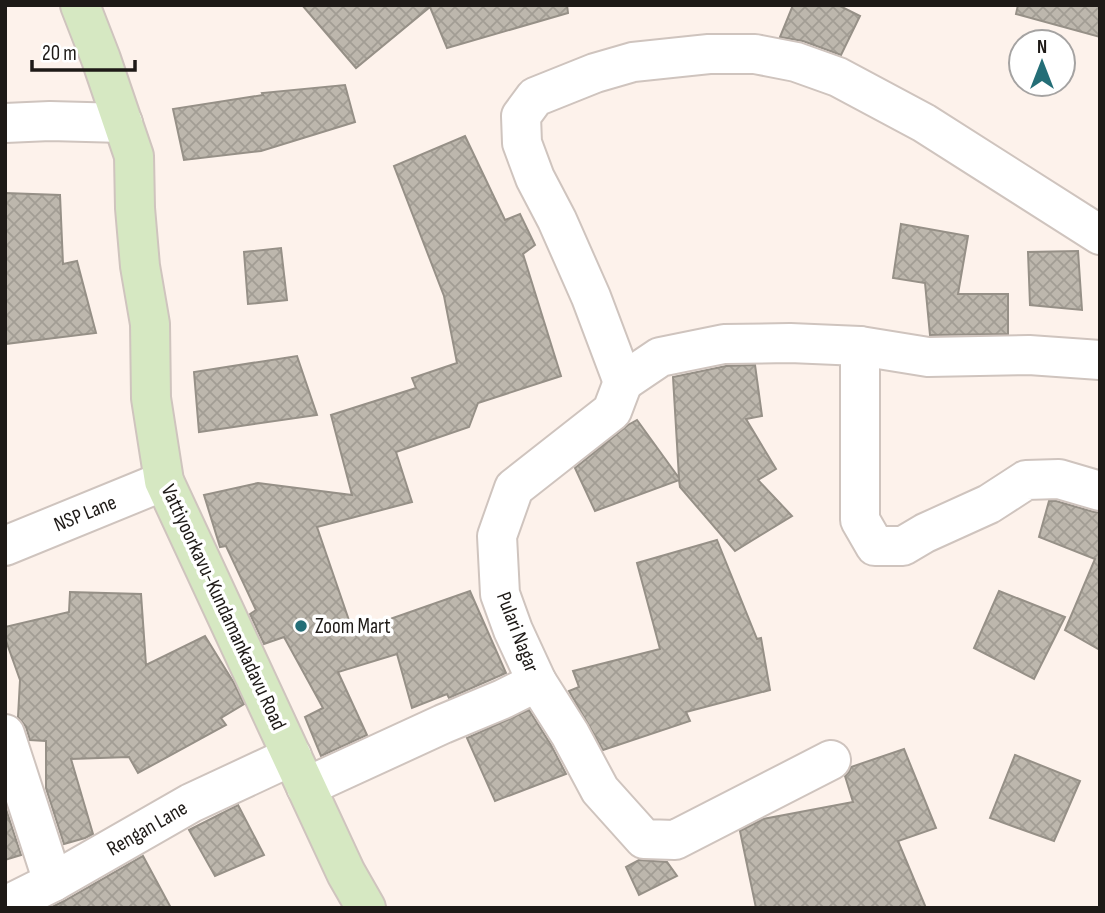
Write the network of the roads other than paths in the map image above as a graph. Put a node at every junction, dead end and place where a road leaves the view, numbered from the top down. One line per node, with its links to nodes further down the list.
1 (80, 5): 3 (street, Vattiyoorkavu-Kundamankadavu Road)
2 (5, 123): 3 (street)
3 (123, 123): 8 (street, Vattiyoorkavu-Kundamankadavu Road)
4 (1100, 235): 7 (street)
5 (860, 346): 6 (street); 7 (street); 9 (street)
6 (1100, 360)
7 (623, 383): 11 (street, Pulari Nagar)
8 (164, 481): 10 (street, NSP Lane); 14 (street, Vattiyoorkavu-Kundamankadavu Road)
9 (1100, 491)
10 (5, 546)
11 (537, 682): 13 (street); 14 (street, Pulari Nagar)
12 (5, 734): 15 (street)
13 (831, 760)
14 (299, 771): 15 (street, Rengan Lane); 17 (street, Vattiyoorkavu-Kundamankadavu Road)
15 (53, 883): 16 (street, Rengan Lane)
16 (5, 906)
17 (366, 908)

